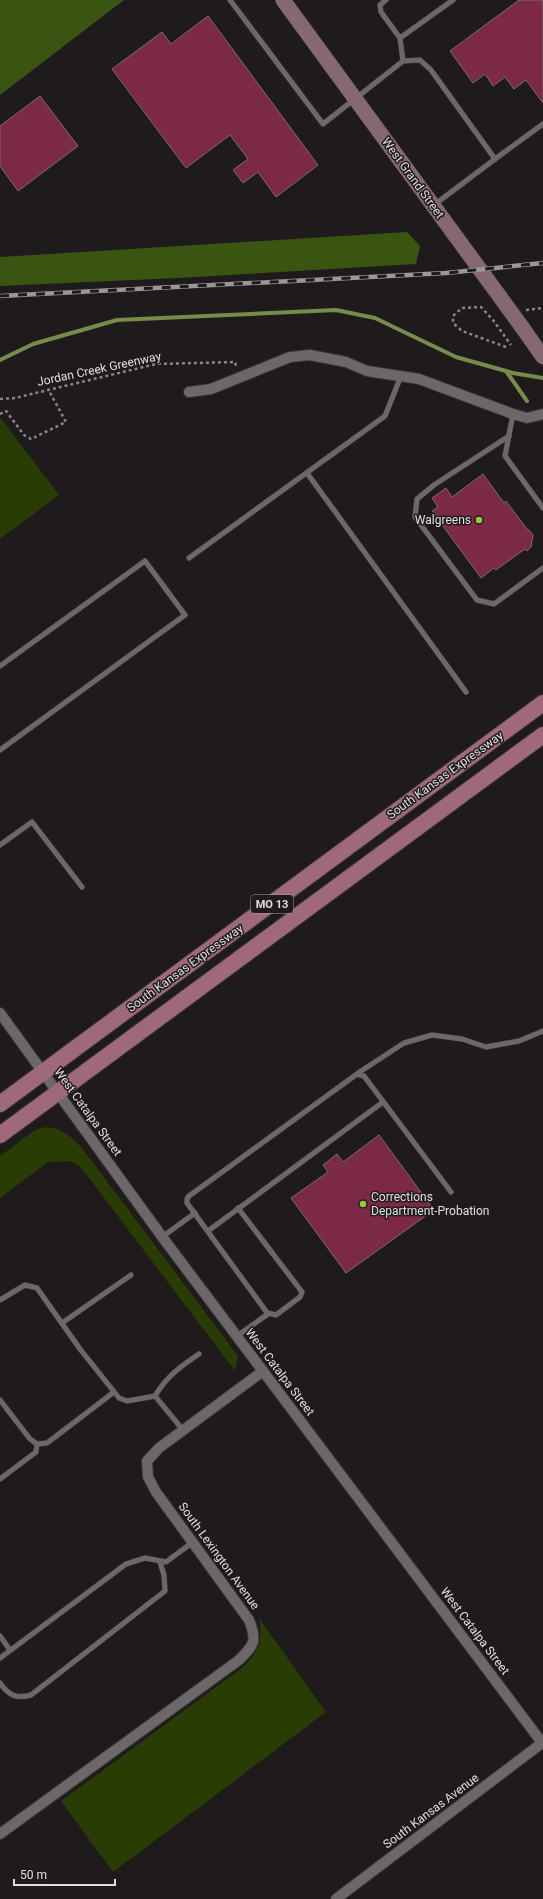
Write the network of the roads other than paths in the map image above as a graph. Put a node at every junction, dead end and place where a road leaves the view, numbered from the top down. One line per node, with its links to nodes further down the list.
1 (230, 0): 7 (lane)
2 (283, 0): 7 (main road, West Grand Street)
3 (386, 0): 5 (lane)
4 (453, 0): 5 (lane)
5 (400, 38): 6 (lane)
6 (403, 61): 7 (lane); 9 (lane)
7 (356, 99): 10 (main road, West Grand Street)
8 (543, 124): 9 (lane)
9 (495, 158): 10 (lane)
10 (433, 206): 11 (main road, West Grand Street, bridge)
11 (543, 357)
12 (401, 376): 13 (street); 14 (street); 17 (lane)
13 (189, 392)
14 (513, 414): 15 (street); 16 (lane)
15 (543, 414)
16 (508, 436): 18 (lane); 20 (lane)
17 (306, 473): 19 (lane); 22 (lane)
18 (543, 508)
19 (189, 558)
20 (543, 568)
21 (0, 666): 25 (lane)
22 (466, 692)
23 (543, 703): 30 (main road, South Kansas Expressway / MO 13)
24 (543, 735): 32 (main road, South Kansas Expressway / MO 13)
25 (0, 750)
26 (0, 845): 27 (lane)
27 (82, 887)
28 (0, 1013): 30 (street, West Catalpa Street)
29 (543, 1031): 31 (lane)
30 (43, 1072): 32 (street, West Catalpa Street); 34 (main road, South Kansas Expressway / MO 13)
31 (357, 1074): 33 (lane); 38 (lane)
32 (58, 1092): 35 (main road, South Kansas Expressway / MO 13); 40 (street, West Catalpa Street)
33 (383, 1102): 36 (lane); 37 (lane)
34 (0, 1104)
35 (0, 1135)
36 (451, 1192)
37 (238, 1208): 39 (lane); 43 (lane)
38 (195, 1213): 39 (lane); 40 (lane)
39 (208, 1231): 43 (lane)
40 (162, 1236): 45 (street, West Catalpa Street)
41 (131, 1275): 44 (lane)
42 (0, 1300): 44 (lane)
43 (268, 1313): 45 (lane)
44 (62, 1323): 48 (lane)
45 (237, 1336): 47 (street, West Catalpa Street)
46 (199, 1354): 49 (lane)
47 (263, 1371): 51 (street, South Lexington Avenue); 60 (street, West Catalpa Street)
48 (114, 1392): 49 (lane); 52 (lane)
49 (155, 1396): 51 (lane)
50 (0, 1400): 52 (lane)
51 (183, 1430): 54 (street, South Lexington Avenue)
52 (37, 1444): 53 (lane)
53 (0, 1479)
54 (193, 1542): 55 (lane); 61 (street, South Lexington Avenue)
55 (160, 1562): 57 (lane); 59 (lane)
56 (0, 1636): 57 (lane)
57 (10, 1650): 58 (lane)
58 (0, 1658)
59 (0, 1683)
60 (543, 1743): 62 (street, South Kansas Avenue)
61 (0, 1834)
62 (336, 1899)

